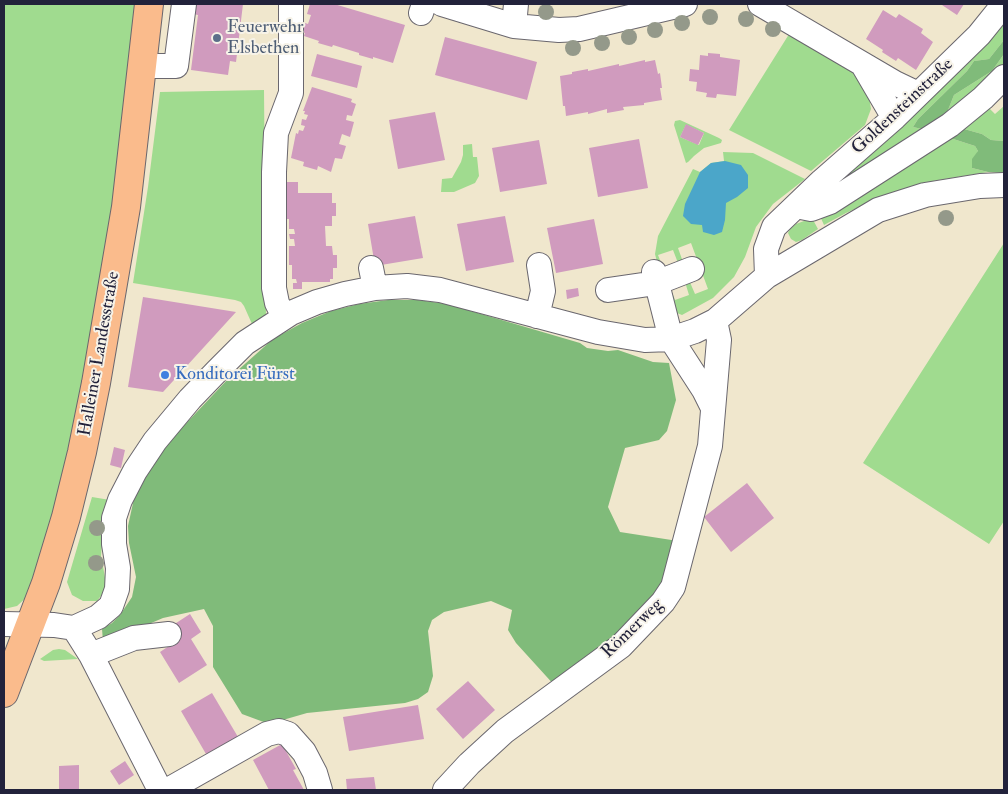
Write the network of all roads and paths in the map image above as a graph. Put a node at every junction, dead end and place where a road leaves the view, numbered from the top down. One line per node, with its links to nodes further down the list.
1 (149, 4): 10 (main road, Halleiner Landesstraße)
2 (184, 4): 10 (street)
3 (291, 4): 22 (street)
4 (684, 4): 8 (street)
5 (760, 4): 9 (street)
6 (1004, 4): 12 (street, Goldensteinstraße)
7 (429, 7): 8 (street)
8 (515, 15)
9 (862, 63): 12 (street); 13 (street)
10 (142, 66): 27 (main road, Halleiner Landesstraße)
11 (1004, 77): 15 (street, Goldensteinstraße)
12 (918, 94): 13 (street, Goldensteinstraße)
13 (894, 118): 15 (street, Goldensteinstraße)
14 (1004, 185): 18 (street)
15 (796, 206): 18 (street, Goldensteinstraße)
16 (539, 265): 21 (street)
17 (692, 269): 19 (street)
18 (767, 276): 23 (street)
19 (655, 277): 20 (street); 24 (street)
20 (608, 290)
21 (537, 316): 22 (street); 24 (street)
22 (284, 317): 28 (street)
23 (715, 321): 24 (street); 25 (street, Römerweg)
24 (671, 339): 25 (street)
25 (713, 408): 32 (street, Römerweg)
26 (4, 624): 27 (street)
27 (31, 625): 28 (street); 31 (main road, Halleiner Landesstraße)
28 (74, 628): 30 (street)
29 (170, 634): 30 (street)
30 (91, 655): 33 (street)
31 (4, 693)
32 (449, 789)
33 (160, 790)
34 (168, 790): 35 (street)
35 (320, 790)

